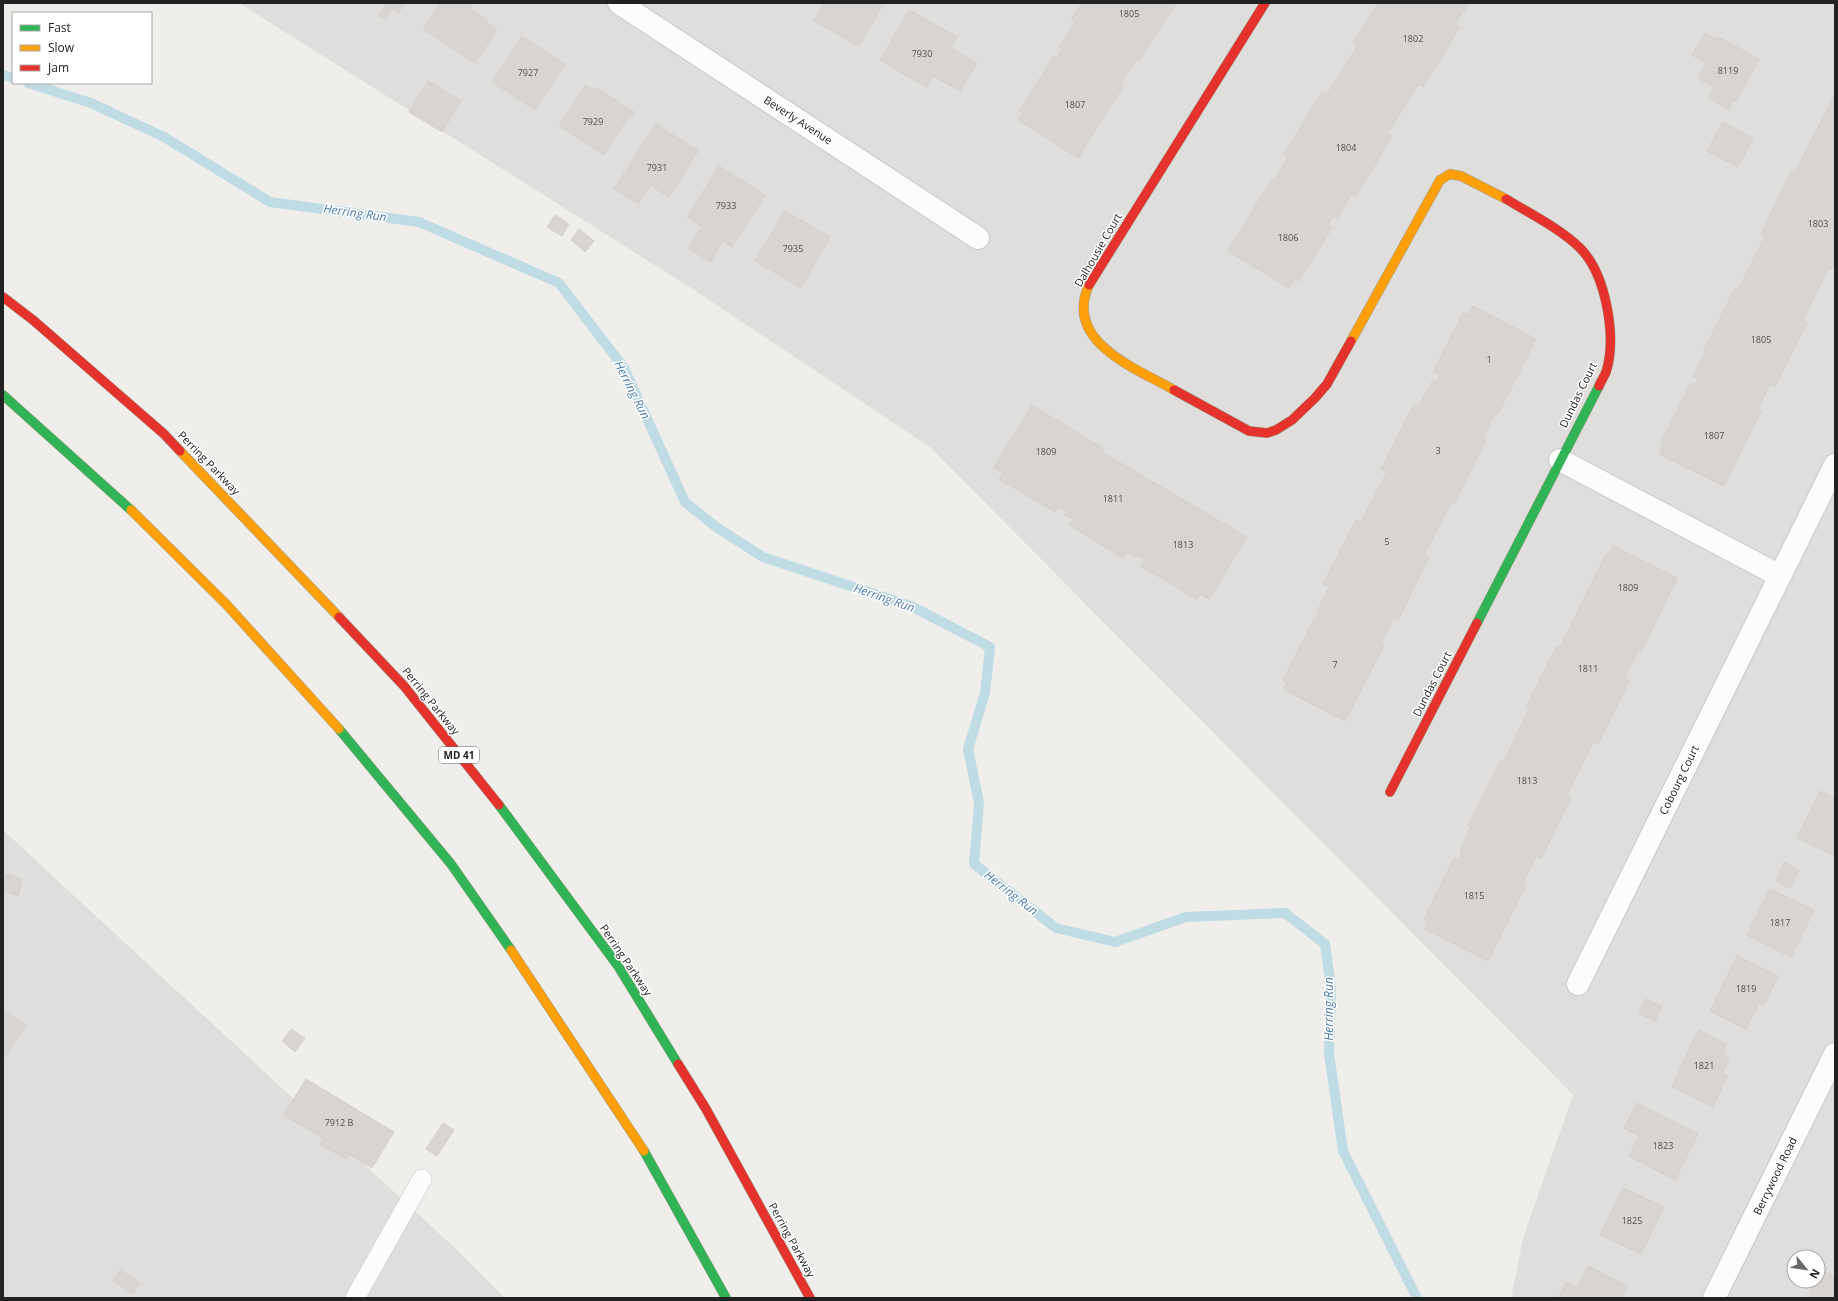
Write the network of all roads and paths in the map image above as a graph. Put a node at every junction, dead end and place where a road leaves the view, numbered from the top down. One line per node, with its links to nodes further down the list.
1 (619, 3): 3 (street, Beverly Avenue)
2 (1265, 3): 5 (main road, Dalhousie Court)
3 (978, 238)
4 (3, 297): 16 (main road, Perring Parkway / MD 41)
5 (1327, 384): 7 (main road, Dundas Court)
6 (3, 395): 15 (main road)
7 (1560, 460): 9 (street); 10 (main road, Dundas Court)
8 (1835, 465): 9 (street, Cobourg Court)
9 (1780, 576): 11 (street, Cobourg Court)
10 (1390, 792)
11 (1578, 984)
12 (1835, 1054): 17 (street, Berrywood Road)
13 (422, 1179): 14 (lane)
14 (355, 1298)
15 (726, 1298)
16 (810, 1298)
17 (1714, 1298)

